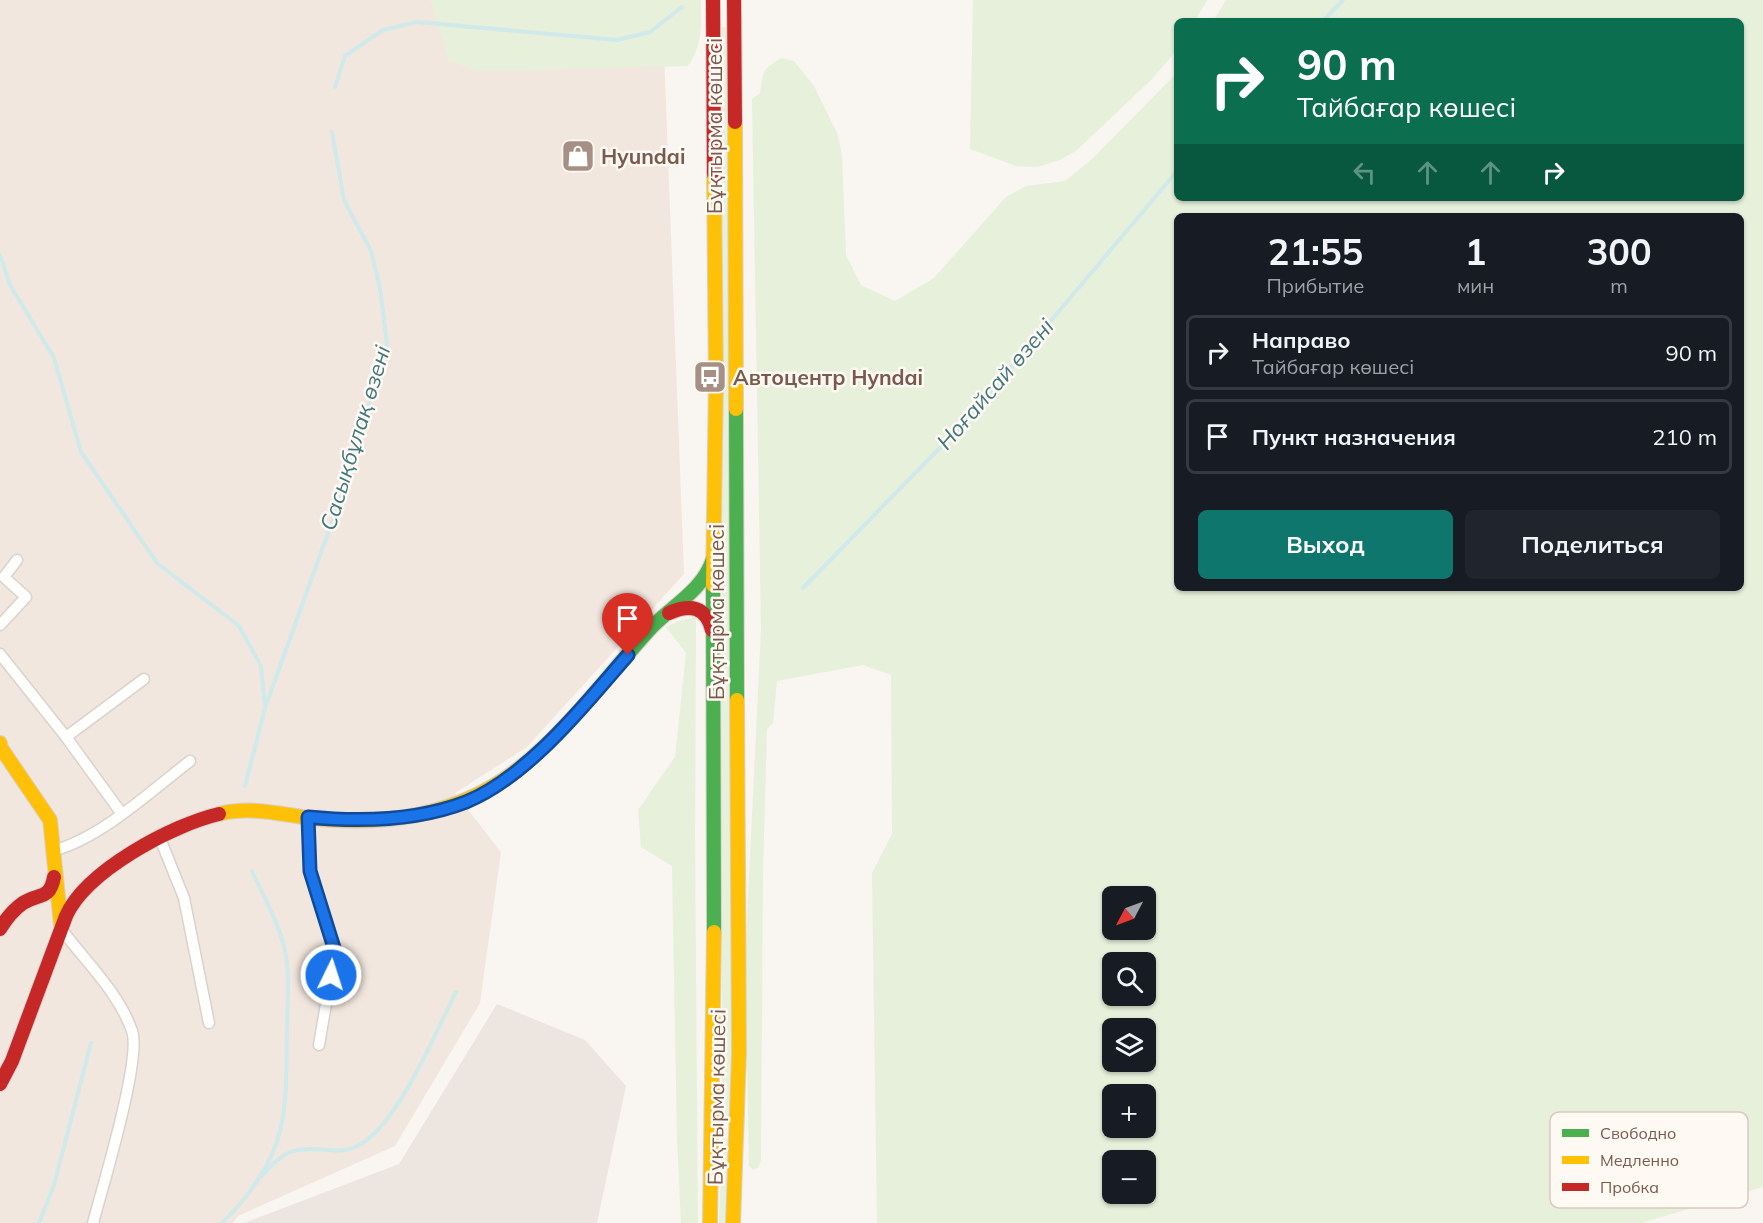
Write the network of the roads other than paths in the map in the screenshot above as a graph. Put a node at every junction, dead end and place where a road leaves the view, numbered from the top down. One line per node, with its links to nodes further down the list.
1 (713, 0): 3 (main road, Бұқтырма көшесі)
2 (734, 0): 4 (main road, Бұқтырма көшесі)
3 (714, 23): 4 (main road); 5 (main road, Бұқтырма көшесі)
4 (734, 23): 29 (main road, Бұқтырма көшесі)
5 (714, 553): 7 (main road); 9 (main road, Бұқтырма көшесі)
6 (17, 560): 8 (street)
7 (659, 619): 9 (main road); 16 (main road)
8 (0, 625)
9 (714, 637): 28 (main road, Бұқтырма көшесі)
10 (0, 654): 12 (street)
11 (144, 679): 12 (street)
12 (66, 737): 15 (street)
13 (0, 747): 18 (main road)
14 (190, 761): 15 (street)
15 (122, 813): 18 (street)
16 (308, 817): 17 (main road); 26 (street)
17 (159, 836): 20 (main road); 25 (street)
18 (52, 851): 19 (main road)
19 (55, 874): 20 (main road); 21 (main road); 22 (main road)
20 (92, 884): 22 (main road); 24 (main road)
21 (40, 898): 22 (main road); 23 (main road)
22 (57, 898): 24 (main road)
23 (0, 928)
24 (62, 930): 27 (main road); 30 (street)
25 (209, 1023)
26 (319, 1045)
27 (0, 1084)
28 (710, 1134): 29 (main road); 31 (main road, Бұқтырма көшесі)
29 (737, 1136): 32 (main road, Бұқтырма көшесі)
30 (93, 1223)
31 (710, 1223)
32 (733, 1223)

